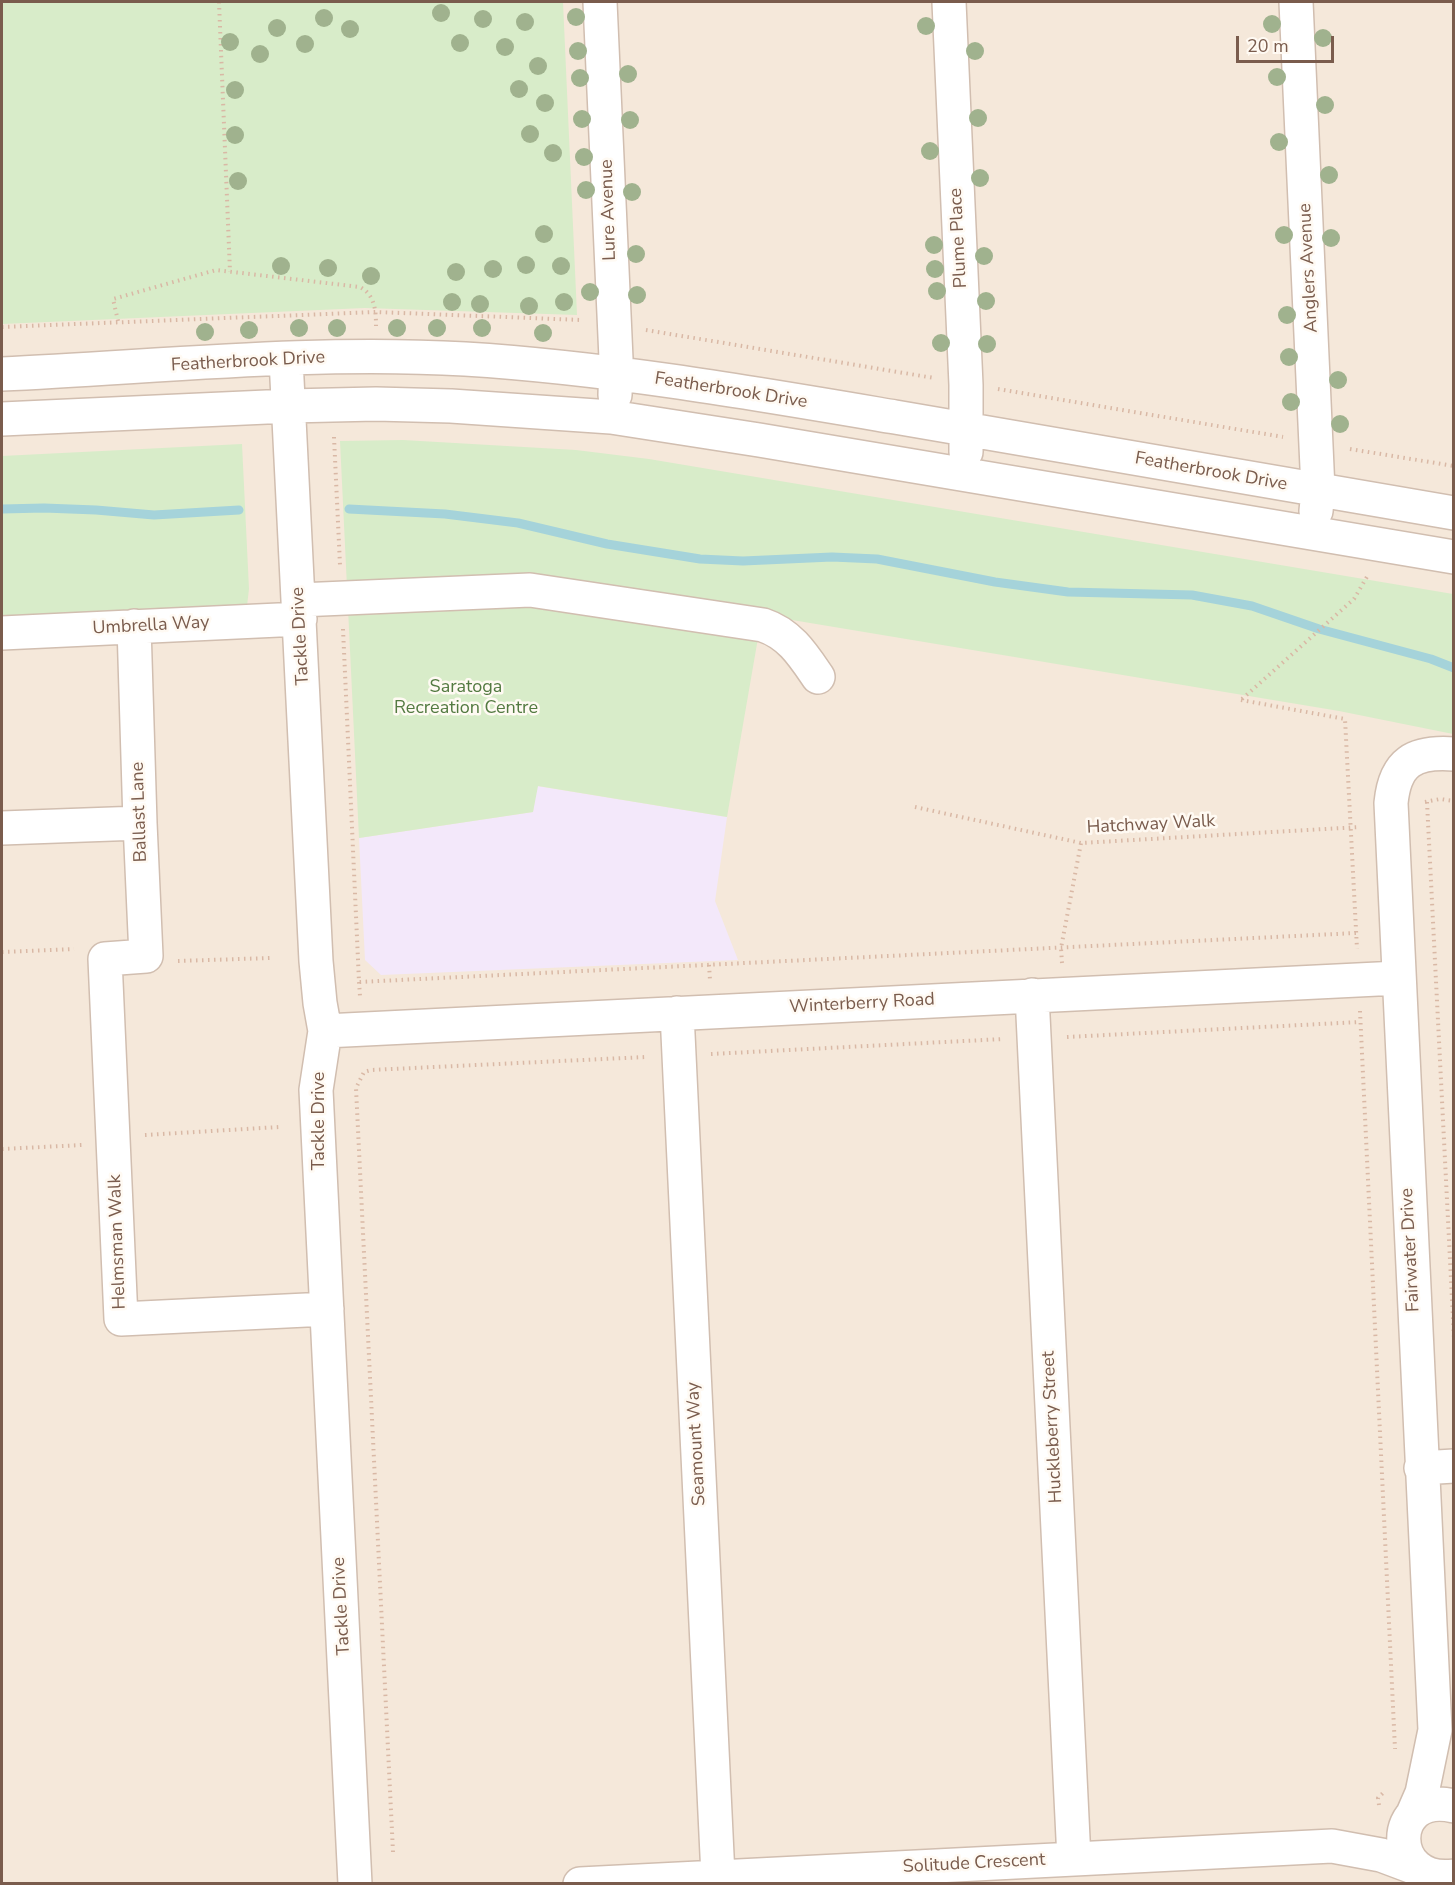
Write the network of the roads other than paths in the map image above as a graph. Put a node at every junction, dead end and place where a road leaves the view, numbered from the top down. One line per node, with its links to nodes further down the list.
1 (600, 2): 6 (street, Lure Avenue)
2 (949, 2): 10 (street, Plume Place)
3 (1296, 2): 12 (street, Anglers Avenue)
4 (286, 359): 5 (street, Featherbrook Drive); 6 (street, Featherbrook Drive); 7 (street, Tackle Drive)
5 (2, 374)
6 (616, 374): 8 (street, Lure Avenue); 10 (street, Featherbrook Drive)
7 (288, 406): 8 (street); 9 (street); 16 (street, Tackle Drive)
8 (611, 417): 11 (street)
9 (2, 419)
10 (967, 429): 11 (street, Plume Place); 12 (street, Featherbrook Drive)
11 (966, 475): 14 (street)
12 (1318, 490): 13 (street, Featherbrook Drive); 14 (street, Anglers Avenue)
13 (1454, 513)
14 (1314, 534): 15 (street)
15 (1454, 557)
16 (299, 610): 17 (street, Umbrella Way); 19 (street, Umbrella Way); 27 (street, Tackle Drive)
17 (134, 626): 18 (street, Umbrella Way); 21 (street, Ballast Lane)
18 (2, 633)
19 (818, 677)
20 (1454, 754): 24 (street, Fairwater Drive)
21 (140, 823): 22 (street); 23 (street, Ballast Lane)
22 (2, 828)
23 (105, 959): 28 (street, Helmsman Walk)
24 (1398, 978): 25 (street, Winterberry Road); 30 (street, Fairwater Drive)
25 (1032, 995): 26 (street, Winterberry Road); 36 (street, Huckleberry Street)
26 (677, 1013): 27 (street, Winterberry Road); 38 (street, Seamount Way)
27 (325, 1030): 28 (street, Tackle Drive)
28 (327, 1309): 39 (street, Tackle Drive)
29 (1454, 1466): 30 (street)
30 (1421, 1468): 31 (street, Fairwater Drive)
31 (1435, 1730): 32 (street, Fairwater Drive); 34 (street, Fairwater Drive)
32 (1454, 1794)
33 (1454, 1806): 34 (street, Solitude Crescent)
34 (1400, 1823): 35 (street, Solitude Crescent); 37 (street, Fairwater Drive)
35 (1332, 1846): 36 (street, Solitude Crescent); 37 (street, Solitude Crescent)
36 (1074, 1859): 38 (street, Solitude Crescent)
37 (1428, 1875)
38 (718, 1876): 40 (street, Solitude Crescent)
39 (355, 1884)
40 (580, 1884)

